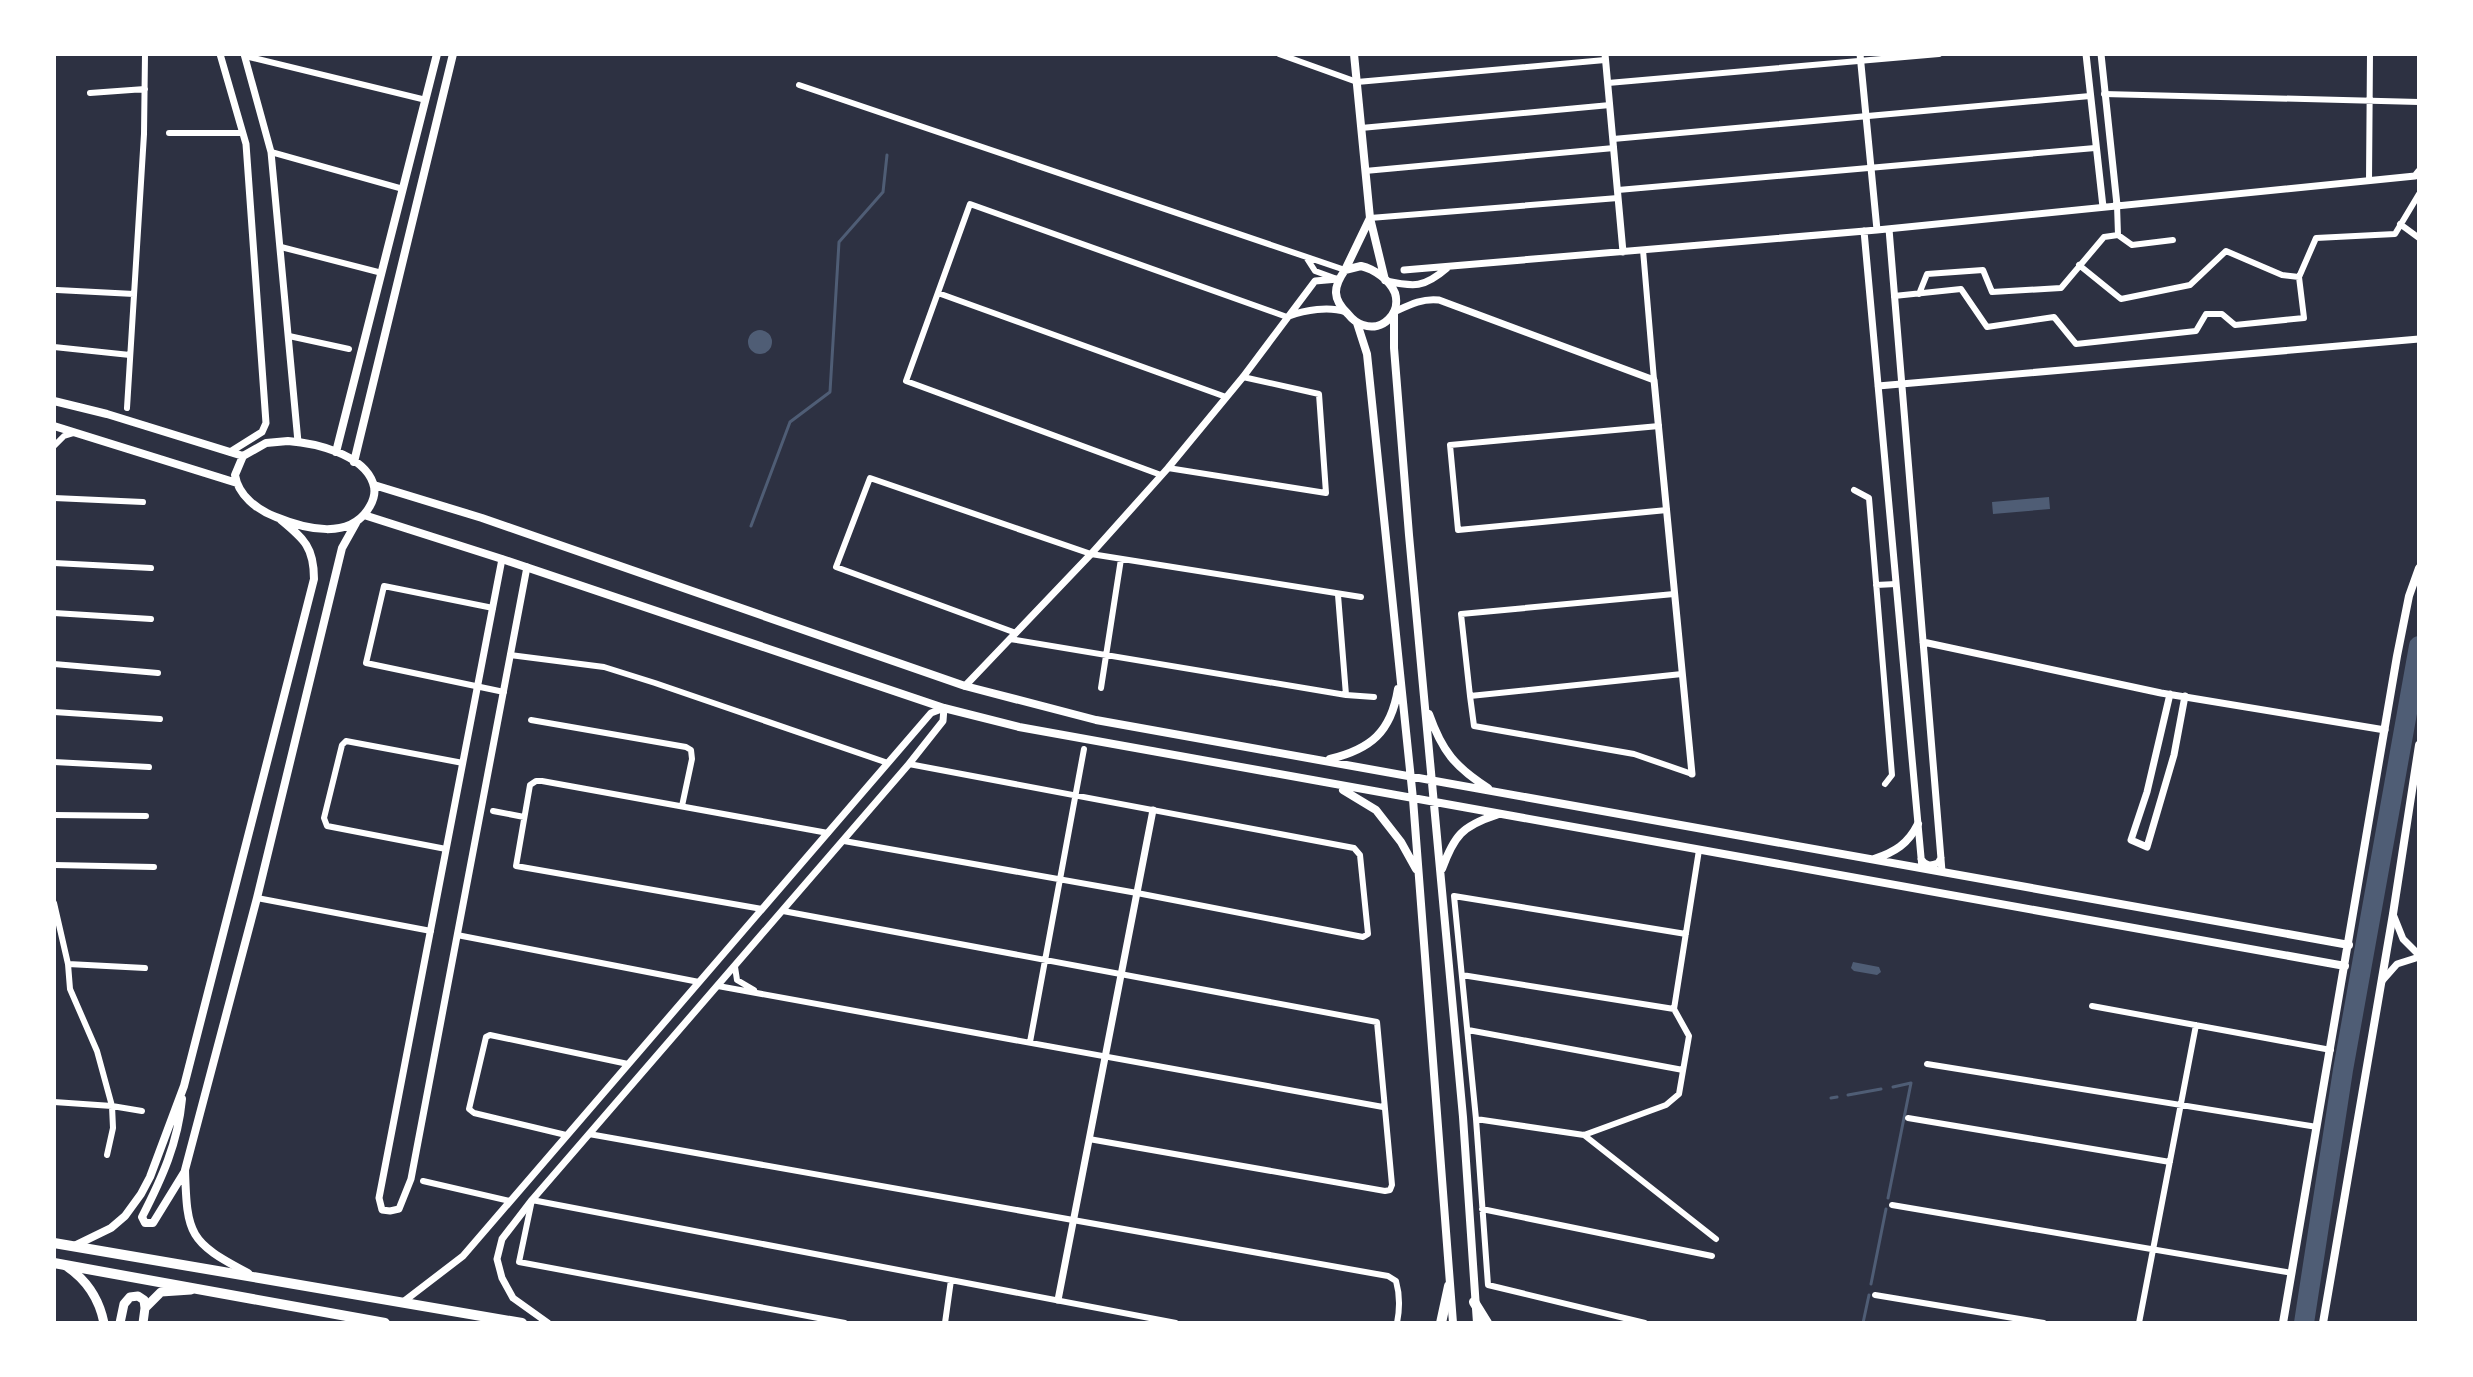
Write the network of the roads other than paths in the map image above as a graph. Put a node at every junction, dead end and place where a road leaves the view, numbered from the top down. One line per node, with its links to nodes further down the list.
1 (145, 54): 17 (street)
2 (220, 54): 28 (street)
3 (437, 54): 21 (main road)
4 (453, 54): 90 (main road)
5 (1279, 54): 14 (street)
6 (1354, 54): 14 (main road)
7 (1939, 54): 13 (street)
8 (2086, 54): 20 (street)
9 (2101, 54): 19 (street)
10 (2370, 54): 22 (street)
11 (245, 55): 21 (street); 31 (street)
12 (1605, 57): 14 (street); 15 (street)
13 (1860, 57): 15 (street); 25 (street)
14 (1357, 82): 26 (main road)
15 (1608, 83): 24 (street)
16 (799, 85): 52 (street)
17 (145, 89): 18 (street); 63 (street)
18 (90, 93)
19 (2104, 94): 22 (street); 39 (street)
20 (2090, 96): 25 (street); 30 (street)
21 (426, 100): 36 (main road)
22 (2369, 101): 23 (street); 35 (street)
23 (2419, 102)
24 (1610, 105): 26 (street); 29 (street)
25 (1866, 116): 29 (street); 32 (street)
26 (1361, 128): 33 (main road)
27 (169, 133): 28 (street)
28 (243, 133): 87 (street)
29 (1613, 144): 33 (street); 37 (street)
30 (2095, 148): 32 (street); 40 (street)
31 (271, 152): 36 (street); 49 (street)
32 (1871, 168): 37 (street); 44 (street)
33 (1365, 171): 41 (main road)
34 (2419, 171): 35 (street)
35 (2369, 180): 39 (street)
36 (403, 189): 57 (main road)
37 (1618, 194): 41 (street); 51 (street)
38 (2419, 194): 42 (street)
39 (2117, 205): 40 (street); 46 (street)
40 (2103, 207): 43 (street)
41 (1370, 218): 55 (main road); 60 (main road)
42 (2400, 224): 47 (street); 58 (street)
43 (1889, 229): 44 (street); 65 (street)
44 (1877, 230): 45 (street)
45 (1864, 231): 50 (street); 78 (street)
46 (2118, 235): 48 (street); 53 (street)
47 (2419, 238)
48 (2173, 240)
49 (281, 247): 57 (street); 70 (street)
50 (1643, 250): 51 (street); 76 (street)
51 (1623, 252): 54 (street)
52 (1306, 257): 55 (street); 59 (street)
53 (2079, 265): 58 (street); 64 (street)
54 (1448, 266): 56 (street); 60 (street)
55 (1345, 270): 59 (main road); 60 (main road)
56 (1404, 270)
57 (382, 273): 88 (main road)
58 (2299, 277): 64 (street)
59 (1338, 279): 66 (main road); 68 (street)
60 (1386, 281): 67 (main road)
61 (57, 290): 63 (street)
62 (938, 293): 68 (street); 79 (street); 92 (street)
63 (134, 294): 74 (street)
64 (1919, 294): 65 (street)
65 (1894, 296): 77 (street)
66 (1346, 312): 68 (street); 69 (main road)
67 (1394, 312): 69 (main road); 76 (street); 134 (main road)
68 (1287, 317): 75 (street)
69 (1357, 323): 124 (main road)
70 (289, 336): 73 (street); 85 (street)
71 (2419, 339): 77 (street)
72 (54, 347): 74 (street)
73 (349, 349)
74 (130, 355): 81 (street)
75 (1243, 377): 79 (street); 91 (street)
76 (1654, 380): 83 (street)
77 (1902, 384): 78 (street); 118 (street)
78 (1878, 386): 109 (street)
79 (1226, 397): 91 (street)
80 (54, 401): 87 (main road)
81 (127, 408)
82 (54, 426): 84 (main road)
83 (1659, 426): 98 (street); 98 (street)
84 (77, 432): 86 (street); 93 (main road)
85 (298, 442): 88 (main road); 89 (main road)
86 (54, 446)
87 (230, 452): 89 (main road)
88 (336, 452): 90 (main road)
89 (243, 456): 93 (main road)
90 (354, 462): 94 (main road)
91 (1168, 468): 92 (street)
92 (1161, 475): 102 (street)
93 (237, 483): 100 (main road)
94 (374, 485): 99 (main road); 126 (main road)
95 (1854, 490): 110 (street)
96 (54, 498): 97 (street)
97 (143, 502)
98 (1667, 510): 111 (street)
99 (364, 515): 101 (main road); 103 (main road)
100 (281, 520): 101 (main road); 211 (main road)
101 (356, 523): 179 (main road)
102 (1091, 554): 104 (street); 117 (street); 117 (street)
103 (502, 559): 106 (main road); 114 (street)
104 (1121, 559): 112 (street); 120 (street)
105 (54, 563): 107 (street)
106 (527, 567): 119 (street); 135 (main road)
107 (151, 568)
108 (2419, 568): 139 (main road)
109 (1896, 584): 110 (street); 164 (street)
110 (1876, 585): 151 (street)
111 (1674, 594): 123 (street); 131 (street)
112 (1338, 595): 113 (street); 130 (street)
113 (1361, 597)
114 (493, 608): 125 (street); 125 (street)
115 (54, 613): 116 (street)
116 (151, 619)
117 (1013, 636): 120 (street); 126 (street)
118 (1923, 642): 129 (street); 169 (street)
119 (510, 655): 128 (street); 145 (street)
120 (1106, 656): 127 (street); 130 (street)
121 (54, 664): 122 (street)
122 (158, 673)
123 (1682, 674): 131 (street); 148 (street)
124 (1400, 676): 142 (main road); 149 (main road)
125 (478, 686): 128 (street); 144 (street)
126 (965, 686): 142 (main road)
127 (1101, 688)
128 (504, 692): 187 (street)
129 (2170, 694): 132 (street); 132 (street)
130 (1346, 695): 133 (street)
131 (1470, 696): 148 (street)
132 (2185, 696): 139 (street)
133 (1374, 697)
134 (1425, 704): 150 (main road); 153 (main road)
135 (944, 708): 145 (street); 146 (street); 152 (main road)
136 (54, 712): 137 (street)
137 (160, 719)
138 (531, 720): 157 (street)
139 (2385, 730): 188 (main road)
140 (2419, 745): 183 (main road)
141 (1084, 749): 154 (street)
142 (1324, 761): 149 (main road)
143 (54, 762): 147 (street)
144 (463, 763): 167 (street); 167 (street)
145 (888, 763): 165 (street)
146 (909, 764): 154 (street); 166 (street)
147 (149, 767)
148 (1692, 774)
149 (1410, 776): 150 (main road); 155 (main road)
150 (1432, 780): 153 (main road); 156 (main road)
151 (1885, 784)
152 (1336, 786): 155 (main road); 175 (main road)
153 (1492, 791): 170 (main road)
154 (1075, 795): 158 (street); 177 (street)
155 (1413, 799): 156 (main road); 175 (main road)
156 (1434, 803): 161 (main road); 176 (main road)
157 (682, 806): 163 (street); 165 (street)
158 (1153, 810): 178 (street); 178 (street)
159 (493, 811): 163 (street)
160 (54, 815): 162 (street)
161 (1498, 815): 168 (main road); 176 (main road)
162 (146, 816)
163 (524, 817): 181 (street)
164 (1918, 824): 170 (main road); 171 (street)
165 (828, 833): 181 (street)
166 (844, 841): 177 (street); 182 (street)
167 (446, 849): 185 (street)
168 (1699, 850): 186 (street); 192 (main road)
169 (1941, 858): 171 (street); 174 (street)
170 (1874, 859): 171 (main road)
171 (1922, 864): 174 (main road)
172 (54, 865): 173 (street)
173 (154, 867)
174 (1942, 871): 188 (main road)
175 (1418, 873): 245 (main road)
176 (1440, 874): 249 (main road)
177 (1060, 879): 178 (street); 190 (street)
178 (1137, 893): 195 (street)
179 (257, 898): 185 (street); 226 (main road)
180 (54, 903): 184 (street)
181 (762, 909): 198 (street)
182 (783, 911): 190 (street); 193 (street)
183 (2393, 914): 189 (street); 197 (main road)
184 (55, 916): 191 (street)
185 (431, 931): 187 (street)
186 (1686, 934): 196 (street); 202 (street)
187 (457, 935): 198 (street)
188 (2349, 945): 192 (main road)
189 (2419, 956): 197 (street)
190 (1045, 960): 195 (street); 205 (street)
191 (68, 964): 194 (street); 214 (street)
192 (2345, 966): 206 (main road)
193 (735, 967): 199 (street); 200 (street)
194 (145, 968)
195 (1121, 974): 207 (street); 215 (street)
196 (1462, 975): 202 (street); 204 (street)
197 (2382, 981): 270 (main road)
198 (699, 982): 199 (street); 208 (street)
199 (718, 986): 200 (street); 220 (street)
200 (785, 998): 205 (street)
201 (2092, 1006): 203 (street)
202 (1674, 1009): 210 (street)
203 (2196, 1025): 206 (street); 213 (street)
204 (1468, 1030): 210 (street); 218 (street)
205 (1030, 1042): 207 (street)
206 (2331, 1050): 219 (main road)
207 (1105, 1055): 215 (street); 223 (street)
208 (628, 1064): 221 (street); 221 (street)
209 (1927, 1064): 213 (street)
210 (1683, 1070): 222 (street)
211 (184, 1086): 226 (main road); 237 (main road)
212 (54, 1102): 214 (street)
213 (2181, 1105): 219 (street); 225 (street)
214 (112, 1106): 216 (street); 224 (street)
215 (1383, 1107): 223 (street)
216 (142, 1111)
217 (1908, 1118): 225 (street)
218 (1476, 1119): 222 (street); 231 (street)
219 (2317, 1127): 242 (main road)
220 (589, 1134): 228 (street); 233 (street)
221 (566, 1135): 229 (street)
222 (1584, 1135): 235 (street)
223 (1089, 1139): 233 (street)
224 (107, 1155)
225 (2170, 1162): 238 (street)
226 (185, 1170): 243 (main road)
227 (423, 1181): 229 (street)
228 (532, 1200): 234 (street); 244 (street); 258 (street)
229 (510, 1201): 232 (street)
230 (1892, 1205): 238 (street)
231 (1482, 1209): 239 (street); 266 (street)
232 (502, 1210): 234 (street); 250 (street)
233 (1073, 1220): 248 (street); 261 (street)
234 (515, 1222): 257 (street)
235 (1716, 1239)
236 (54, 1243): 237 (highway)
237 (73, 1246): 243 (highway)
238 (2153, 1249): 242 (street); 268 (street)
239 (1712, 1256)
240 (54, 1263): 241 (highway)
241 (66, 1266): 246 (highway); 252 (main road)
242 (2292, 1273): 269 (main road)
243 (256, 1278): 250 (highway)
244 (951, 1280): 248 (street); 259 (street)
245 (1449, 1286): 262 (highway); 263 (main road)
246 (206, 1290): 251 (main road); 255 (highway)
247 (1875, 1295): 267 (street)
248 (1058, 1300): 260 (street)
249 (1474, 1302): 264 (main road); 265 (highway)
250 (402, 1303): 256 (highway)
251 (145, 1308): 253 (main road); 254 (main road)
252 (104, 1323)
253 (120, 1323)
254 (143, 1323)
255 (385, 1323)
256 (522, 1323)
257 (548, 1323)
258 (845, 1323)
259 (945, 1323)
260 (1176, 1323)
261 (1397, 1323)
262 (1441, 1323)
263 (1453, 1323)
264 (1477, 1323)
265 (1487, 1323)
266 (1645, 1323)
267 (2044, 1323)
268 (2139, 1323)
269 (2283, 1323)
270 (2323, 1323)

